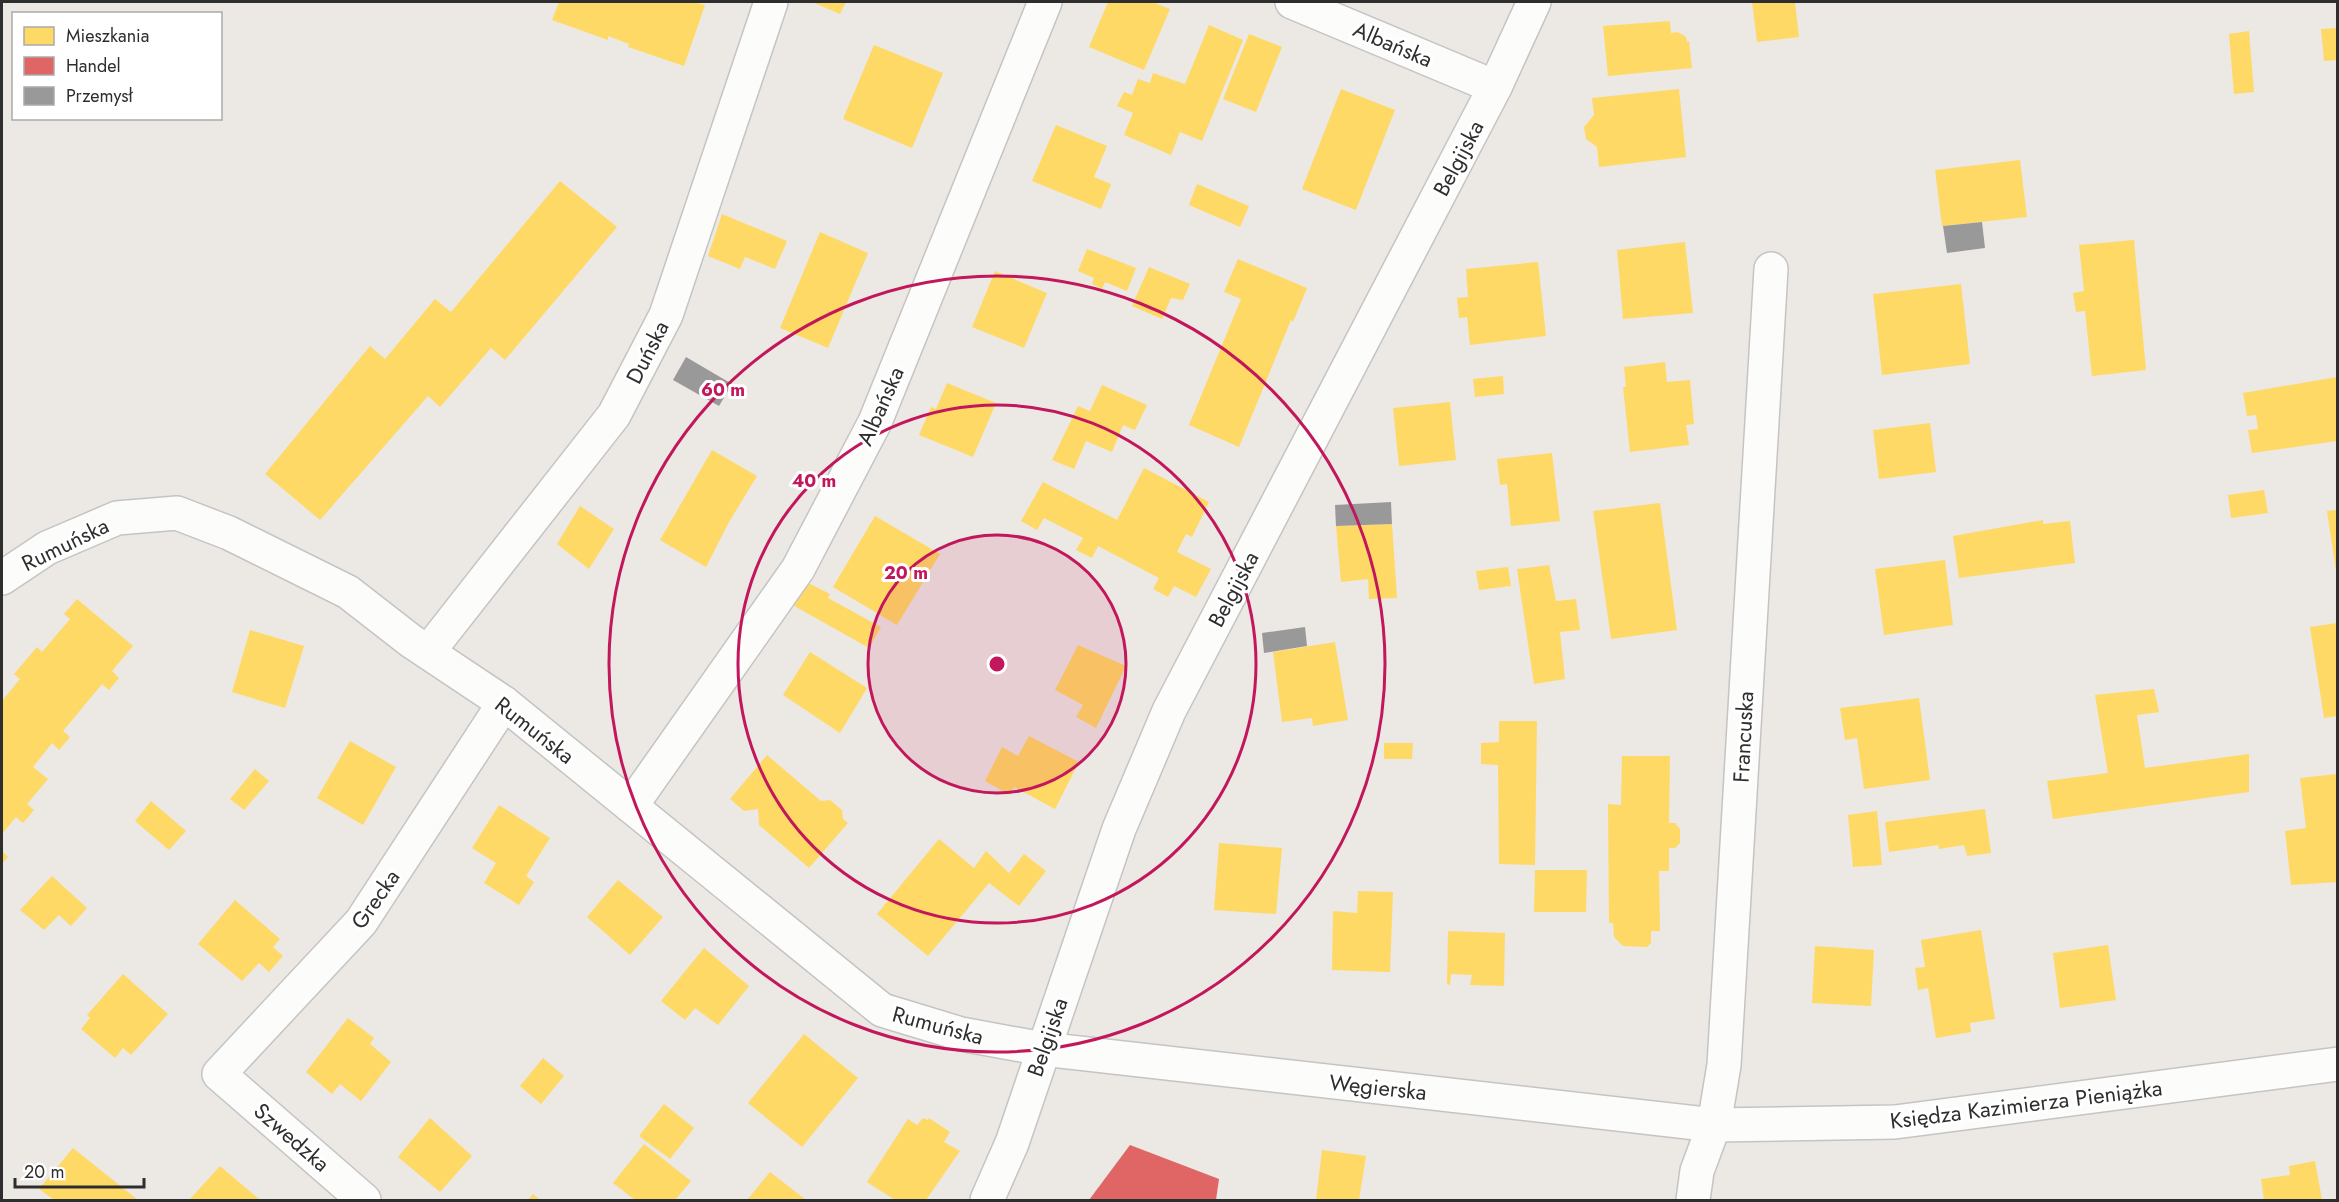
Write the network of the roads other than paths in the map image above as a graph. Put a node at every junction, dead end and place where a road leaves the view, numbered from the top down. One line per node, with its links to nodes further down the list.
1 (771, 2): 8 (street, Duńska)
2 (1045, 2): 10 (street, Albańska)
3 (1292, 2): 5 (street, Albańska)
4 (1534, 2): 5 (street, Belgijska)
5 (1495, 87): 11 (street, Belgijska)
6 (1770, 269): 14 (street, Francuska)
7 (2, 578): 8 (street, Rumuńska)
8 (428, 652): 9 (street, Rumuńska)
9 (504, 703): 10 (street, Rumuńska); 13 (street, Grecka)
10 (632, 806): 11 (street, Rumuńska)
11 (1043, 1049): 14 (street, Węgierska); 16 (street, Belgijska)
12 (2337, 1064): 14 (street, Księdza Kazimierza Pieniążka)
13 (219, 1074): 15 (street, Szwedzka)
14 (1714, 1125): 17 (street, Francuska)
15 (364, 1200)
16 (987, 1200)
17 (1694, 1200)

